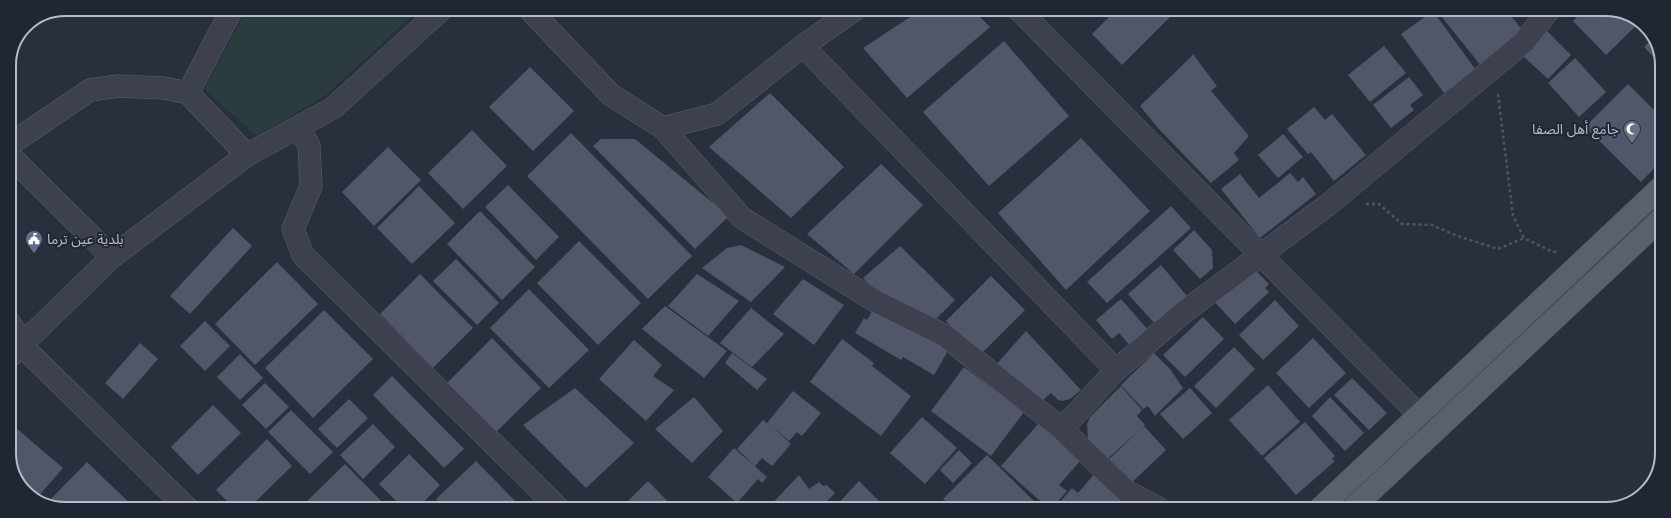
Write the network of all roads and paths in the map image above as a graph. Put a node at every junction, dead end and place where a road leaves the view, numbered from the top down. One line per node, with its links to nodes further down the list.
1 (228, 16): 9 (street)
2 (435, 16): 10 (street)
3 (536, 16): 11 (street)
4 (846, 16): 7 (street)
5 (1025, 16): 20 (street)
6 (1544, 16): 8 (street)
7 (803, 46): 11 (street); 26 (street)
8 (1495, 65): 18 (path); 20 (street)
9 (188, 92): 12 (street); 13 (street)
10 (299, 128): 13 (street); 31 (street)
11 (663, 128): 28 (street)
12 (16, 140)
13 (246, 155): 21 (street)
14 (16, 162): 21 (street)
15 (1655, 193): 27 (main road)
16 (1365, 204): 18 (path)
17 (1655, 225): 29 (main road)
18 (1524, 238): 19 (path)
19 (1560, 250)
20 (1261, 254): 26 (street); 27 (street)
21 (112, 258): 24 (street)
22 (16, 332): 23 (street)
23 (16, 342)
24 (16, 347)
25 (16, 351): 30 (street)
26 (1116, 370): 28 (street)
27 (1419, 414): 29 (street); 33 (main road)
28 (1062, 429): 32 (street)
29 (1436, 432): 34 (main road)
30 (181, 502)
31 (552, 502)
32 (1147, 502)
33 (1325, 502)
34 (1360, 502)

